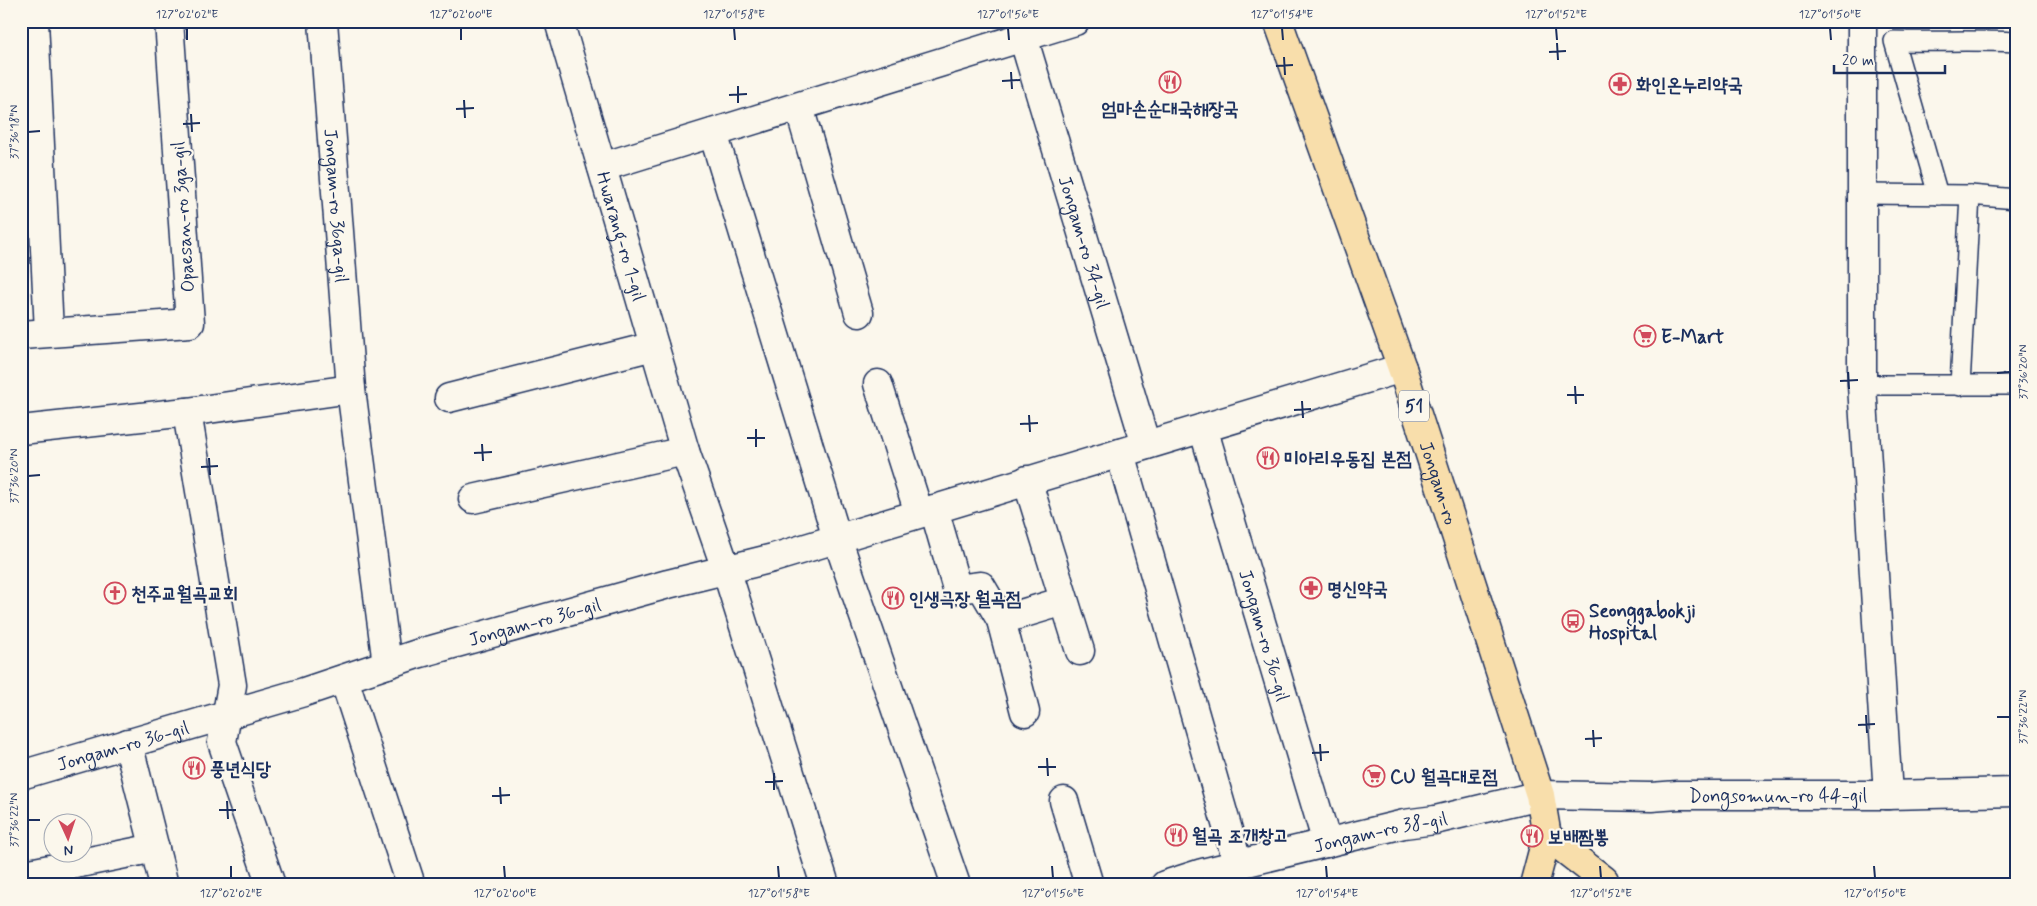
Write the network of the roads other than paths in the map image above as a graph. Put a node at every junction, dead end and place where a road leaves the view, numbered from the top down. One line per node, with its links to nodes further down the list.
1 (34, 21): 18 (street)
2 (168, 21): 18 (street, Opaesan-ro 3ga-gil)
3 (323, 21): 26 (street, Jongam-ro 36ga-gil)
4 (559, 21): 12 (street, Hwarang-ro 1-gil)
5 (1075, 21): 8 (street)
6 (1278, 21): 21 (main road, Jongam-ro / 51)
7 (1862, 21): 13 (street)
8 (1023, 38): 10 (street); 31 (street, Jongam-ro 34-gil)
9 (2016, 42): 14 (lane)
10 (799, 107): 11 (street); 17 (street)
11 (713, 133): 12 (street); 37 (street)
12 (602, 167): 20 (street, Hwarang-ro 1-gil)
13 (1862, 194): 14 (lane); 23 (street)
14 (1938, 195): 15 (lane)
15 (1970, 195): 16 (lane); 25 (lane)
16 (2016, 199)
17 (859, 313)
18 (49, 332): 19 (street)
19 (21, 334)
20 (654, 346): 27 (street); 32 (street, Hwarang-ro 1-gil)
21 (1402, 368): 29 (street, Jongam-ro 36-gil); 49 (main road, Jongam-ro / 51)
22 (878, 384): 36 (street)
23 (1862, 385): 25 (lane); 50 (street)
24 (2016, 385): 25 (lane)
25 (1960, 386)
26 (351, 389): 28 (street); 42 (street, Jongam-ro 36ga-gil)
27 (449, 398)
28 (188, 412): 30 (street); 45 (street)
29 (1203, 428): 31 (street, Jongam-ro 36-gil); 53 (street, Jongam-ro 36-gil)
30 (21, 430)
31 (1146, 445): 33 (street, Jongam-ro 36-gil)
32 (685, 451): 35 (street); 38 (street, Hwarang-ro 1-gil)
33 (1120, 453): 34 (street, Jongam-ro 36-gil); 55 (street)
34 (1027, 480): 36 (street, Jongam-ro 36-gil); 39 (street)
35 (473, 499)
36 (927, 511): 37 (street, Jongam-ro 36-gil); 40 (street)
37 (837, 538): 38 (street, Jongam-ro 36-gil); 61 (street)
38 (726, 569): 42 (street, Jongam-ro 36-gil); 60 (street)
39 (1064, 601): 40 (street); 41 (street)
40 (1001, 620): 44 (street)
41 (1080, 651)
42 (387, 664): 43 (street, Jongam-ro 36-gil)
43 (344, 679): 45 (street, Jongam-ro 36-gil); 59 (street)
44 (1025, 712)
45 (226, 715): 46 (street, Jongam-ro 36-gil); 58 (street)
46 (128, 743): 47 (street, Jongam-ro 36-gil); 54 (street)
47 (21, 775)
48 (2016, 792): 50 (street, Dongsomun-ro 44-gil)
49 (1540, 795): 50 (street, Dongsomun-ro 44-gil); 52 (main road, Jongam-ro / 51); 53 (street, Jongam-ro 38-gil)
50 (1888, 795)
51 (1064, 801): 62 (street)
52 (1547, 836): 64 (main road, Jongam-ro / 51); 65 (main road)
53 (1327, 843): 55 (street, Jongam-ro 38-gil)
54 (155, 848): 56 (street); 57 (street)
55 (1238, 865): 63 (street, Jongam-ro 38-gil)
56 (28, 885)
57 (164, 885)
58 (271, 885)
59 (411, 885)
60 (825, 885)
61 (956, 885)
62 (1089, 885)
63 (1165, 885)
64 (1534, 885)
65 (1605, 885)

